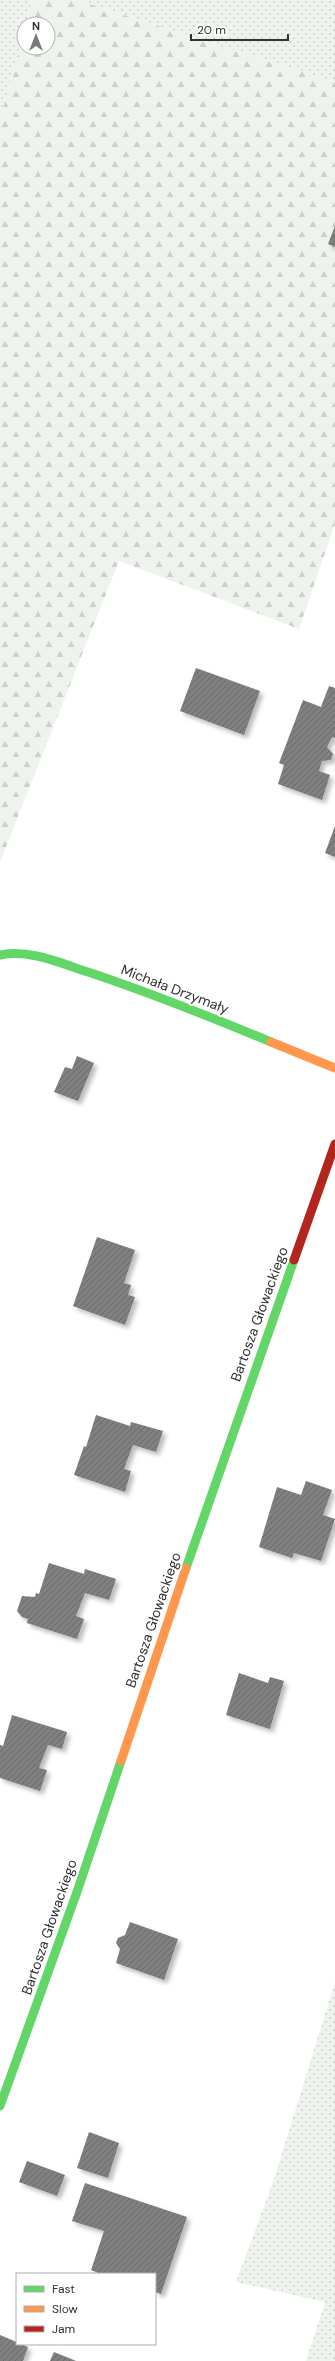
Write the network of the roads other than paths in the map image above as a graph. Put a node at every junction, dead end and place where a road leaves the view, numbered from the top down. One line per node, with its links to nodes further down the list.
1 (0, 955): 2 (street, Michała Drzymały)
2 (335, 1068)
3 (335, 1144): 4 (street, Bartosza Głowackiego)
4 (0, 2106)

